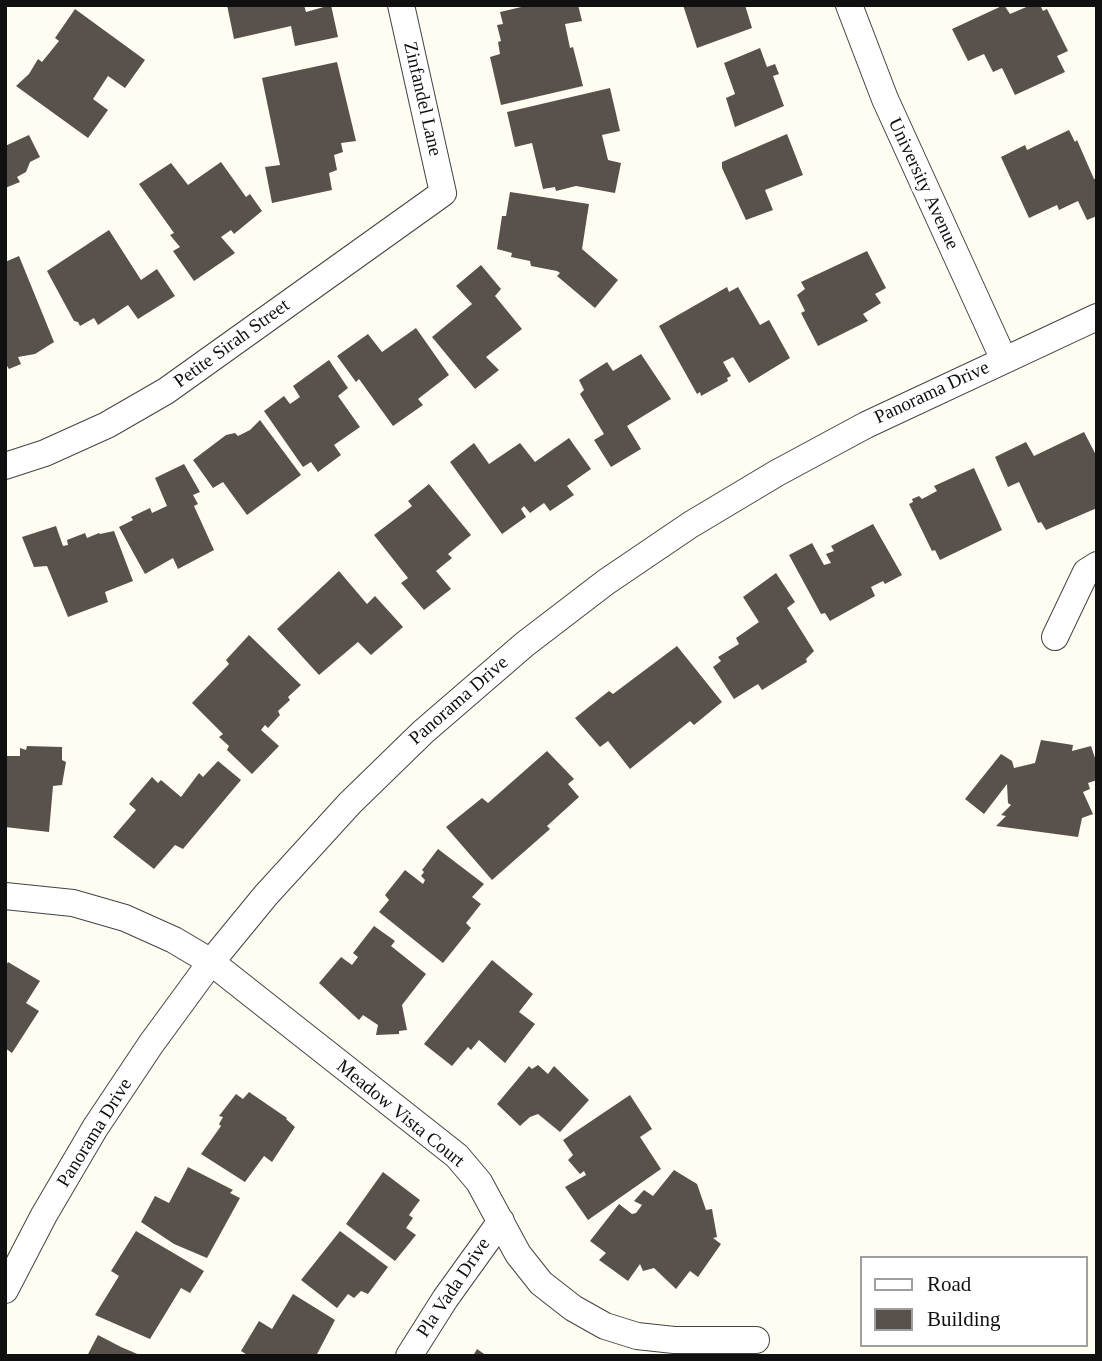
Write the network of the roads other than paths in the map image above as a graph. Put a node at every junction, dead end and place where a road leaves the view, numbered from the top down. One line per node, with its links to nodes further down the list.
1 (401, 5): 3 (street, Zinfandel Lane)
2 (849, 5): 5 (street, University Avenue)
3 (443, 193): 6 (street, Petite Sirah Street)
4 (1097, 317): 5 (street, Panorama Drive)
5 (1004, 360): 10 (street, Panorama Drive)
6 (5, 466)
7 (1097, 565): 8 (street)
8 (1055, 637)
9 (5, 896): 10 (street, Meadow Vista Court)
10 (211, 962): 11 (street, Meadow Vista Court); 12 (street, Panorama Drive)
11 (501, 1221): 13 (street, Meadow Vista Court); 14 (street, Pla Vada Drive)
12 (5, 1290)
13 (756, 1340)
14 (409, 1356)

